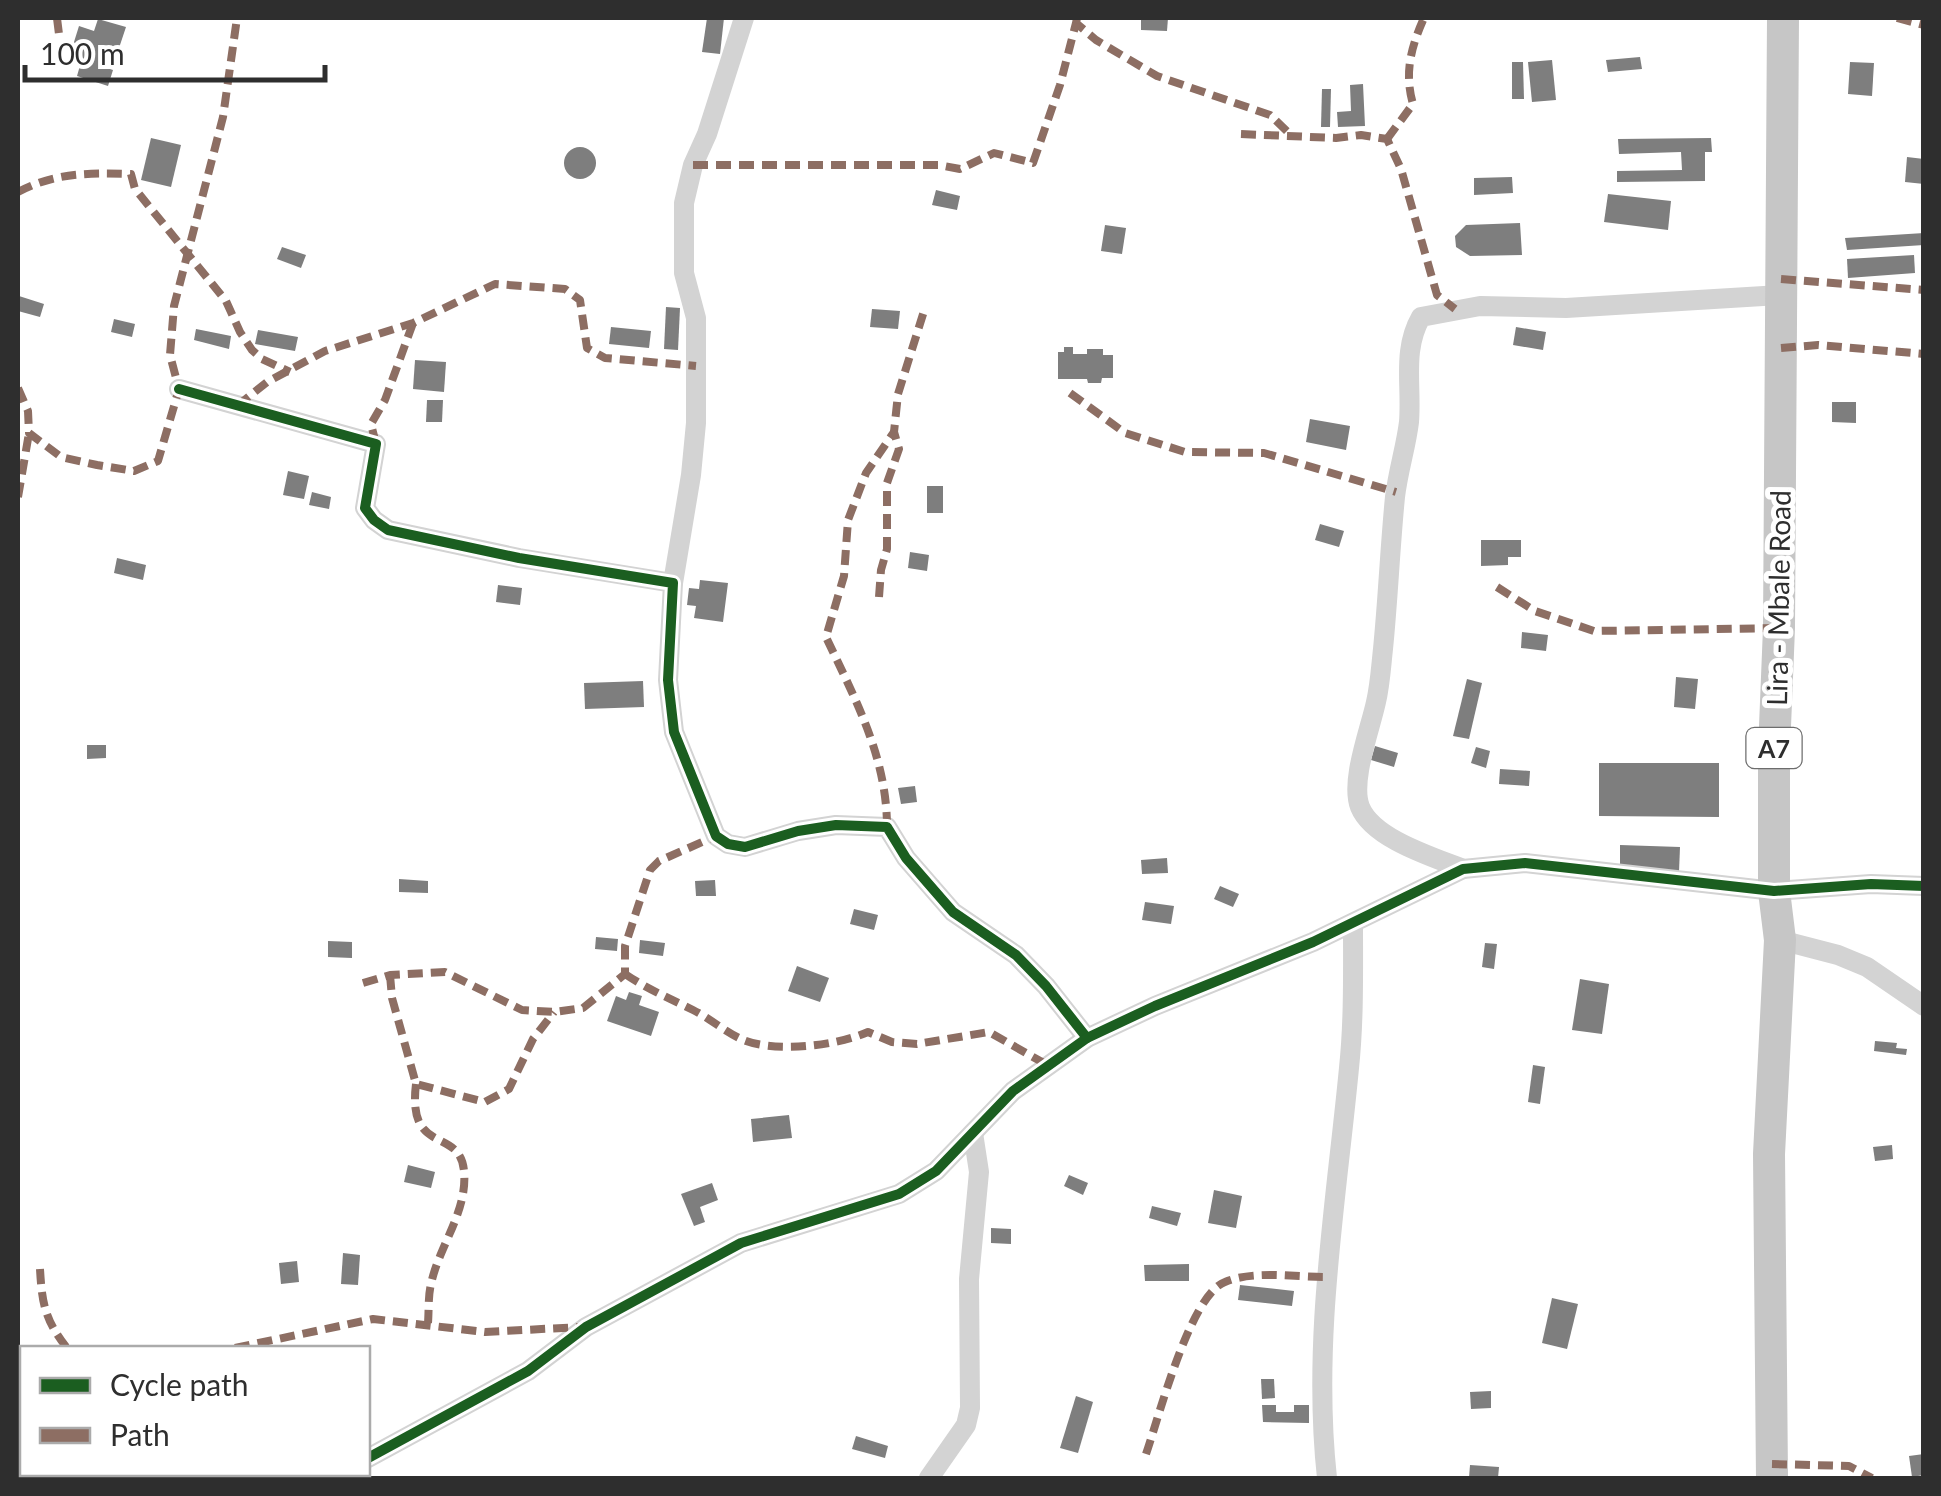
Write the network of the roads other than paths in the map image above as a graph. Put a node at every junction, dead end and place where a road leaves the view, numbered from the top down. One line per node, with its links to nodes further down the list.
1 (744, 18): 5 (street)
2 (1783, 18): 3 (main road, Lira - Mbale Road / A7)
3 (1781, 295): 6 (street); 8 (main road, Lira - Mbale Road / A7)
4 (179, 389): 5 (street)
5 (673, 583): 12 (street)
6 (1462, 869): 8 (street); 9 (street)
7 (1924, 886): 8 (street)
8 (1774, 890): 10 (main road, Lira - Mbale Road / A7)
9 (1353, 924): 12 (street); 16 (street)
10 (1780, 940): 11 (street); 17 (main road, Lira - Mbale Road / A7)
11 (1924, 1006)
12 (1087, 1038): 13 (street)
13 (973, 1133): 14 (street); 15 (street)
14 (370, 1457)
15 (928, 1478)
16 (1327, 1478)
17 (1772, 1478)

